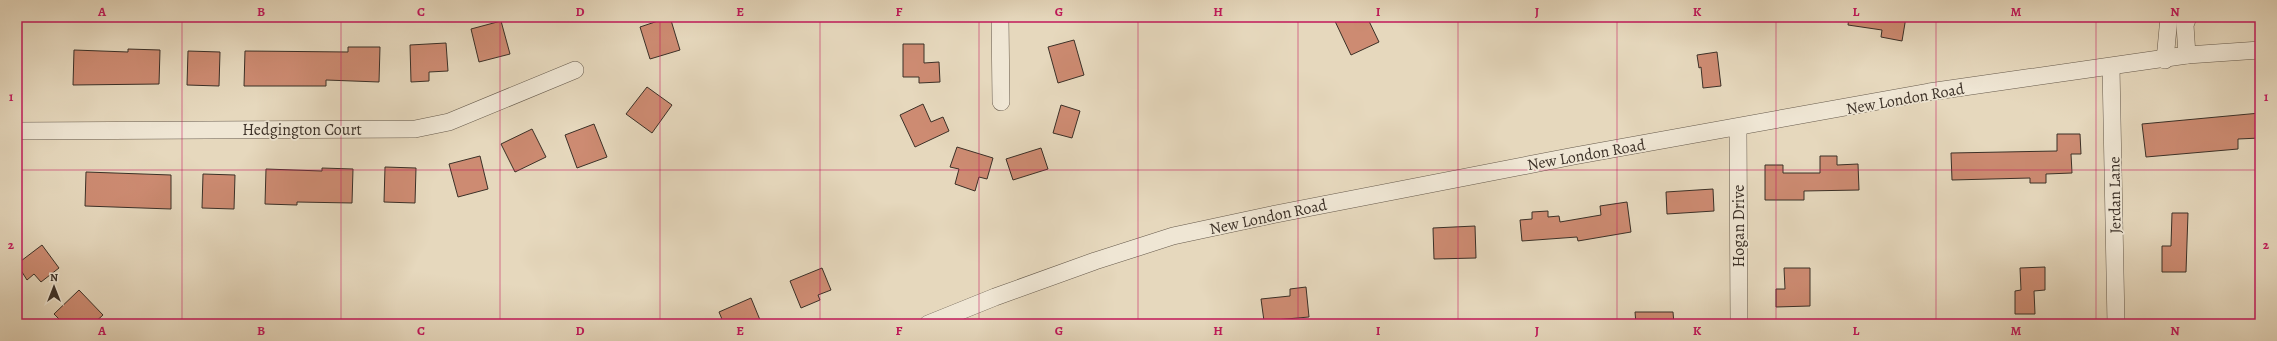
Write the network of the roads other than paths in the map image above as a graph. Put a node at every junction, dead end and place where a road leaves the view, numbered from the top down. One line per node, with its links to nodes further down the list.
1 (1000, 17): 9 (street)
2 (2169, 17): 6 (street)
3 (2188, 17): 5 (street)
4 (2260, 50): 5 (street, New London Road)
5 (2187, 55): 6 (street, New London Road)
6 (2165, 60): 7 (street, New London Road)
7 (2111, 67): 10 (street, New London Road); 14 (street, Jerdan Lane)
8 (575, 70): 11 (street, Hedgington Court)
9 (1001, 102)
10 (1738, 127): 12 (street, New London Road); 13 (street, Hogan Drive)
11 (17, 131)
12 (928, 324)
13 (1739, 324)
14 (2116, 324)

